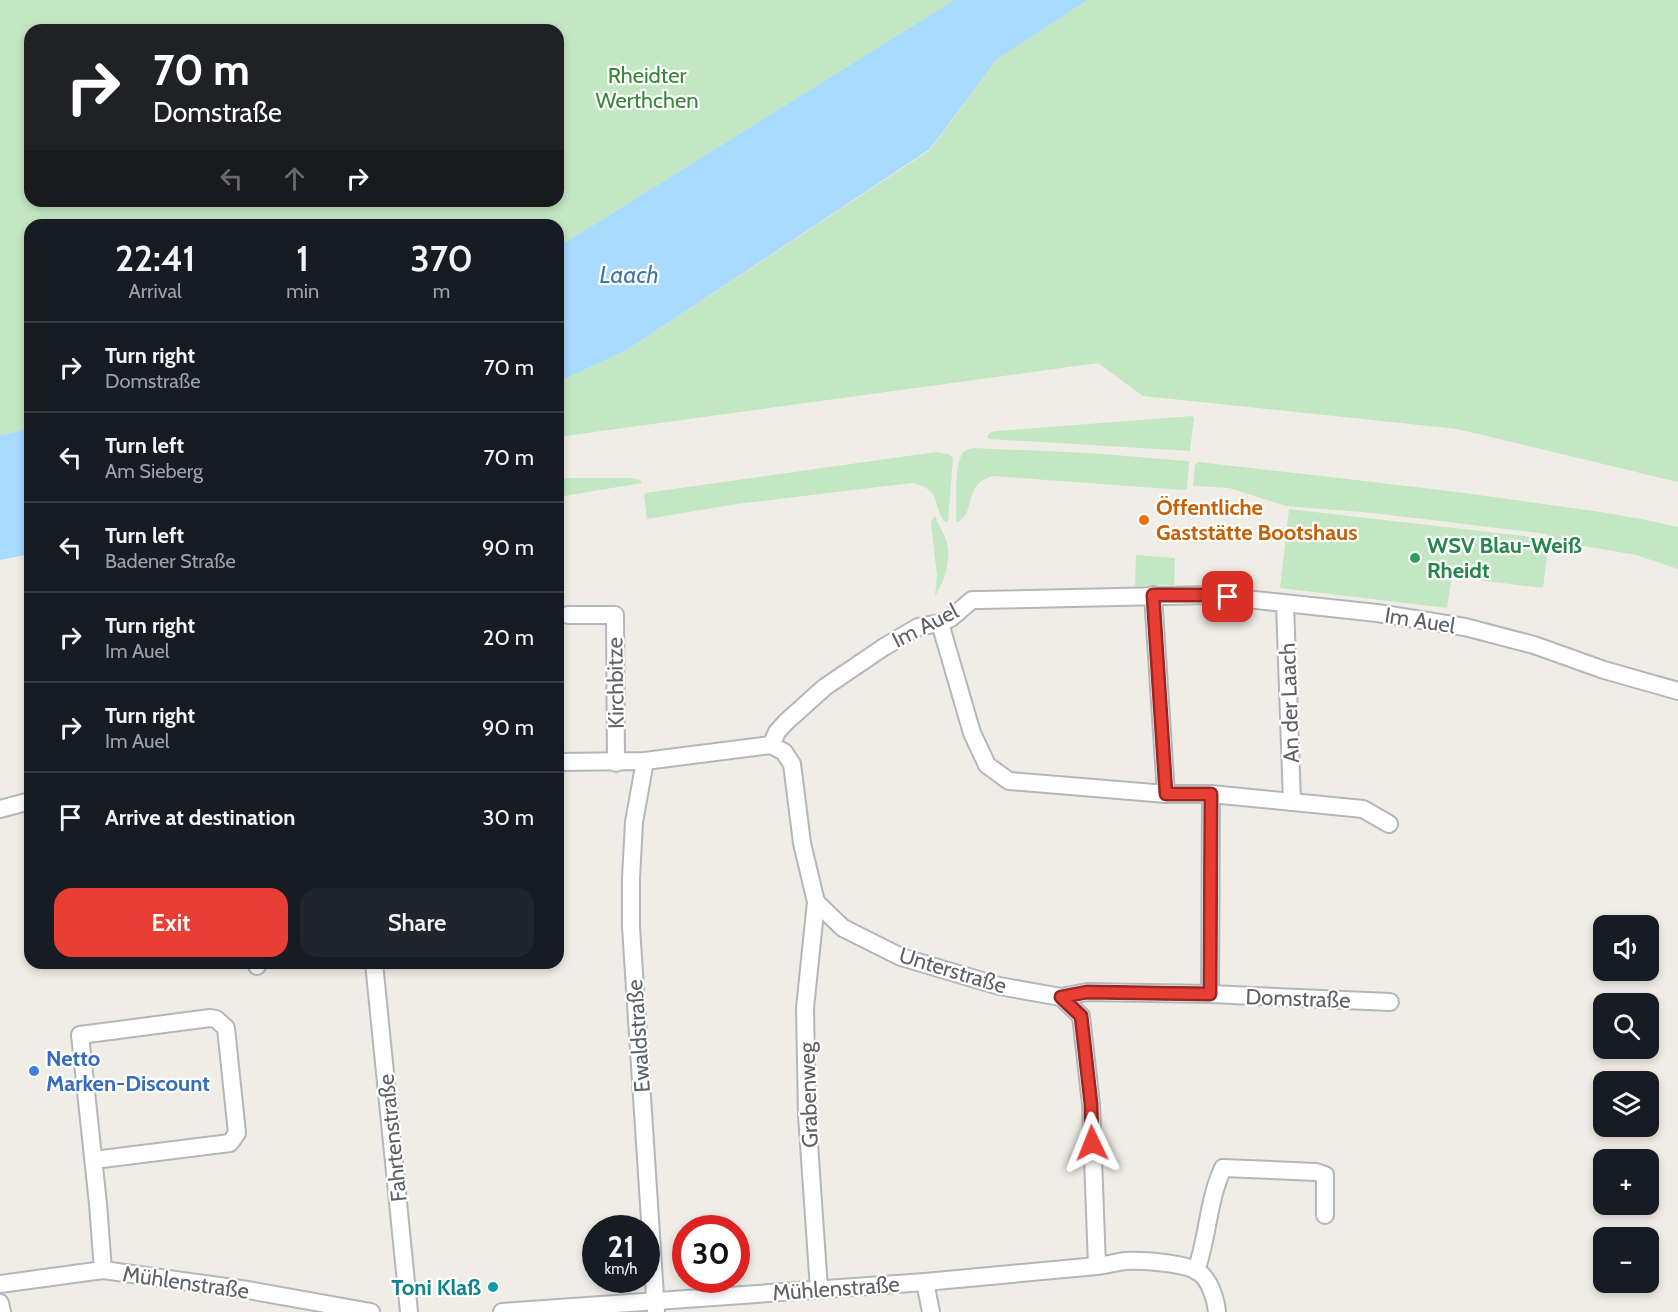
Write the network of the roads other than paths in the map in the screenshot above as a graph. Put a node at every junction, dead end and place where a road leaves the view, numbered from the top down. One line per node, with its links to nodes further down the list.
1 (1153, 595): 2 (street, Im Auel); 4 (street, Im Auel); 10 (street)
2 (1285, 604): 5 (street, Im Auel); 12 (street, An der Laach)
3 (568, 615): 9 (street, Kirchbitze)
4 (940, 623): 6 (street, Im Auel); 10 (street)
5 (1678, 691)
6 (771, 745): 7 (street); 16 (street)
7 (645, 761): 9 (street); 30 (street, Ewaldstraße)
8 (564, 762): 9 (street)
9 (616, 762)
10 (1166, 794): 11 (street)
11 (1211, 794): 12 (street); 18 (street)
12 (1293, 802): 15 (street)
13 (24, 803): 14 (street)
14 (0, 809)
15 (1389, 824)
16 (816, 902): 19 (street, Unterstraße); 28 (street, Grabenweg)
17 (375, 969): 33 (street, Fahrtenstraße)
18 (1210, 994): 19 (street, Domstraße); 20 (street, Domstraße)
19 (1061, 997): 23 (street)
20 (1390, 1002)
21 (94, 1160): 21 (street); 24 (street)
22 (1324, 1215): 25 (street)
23 (1098, 1266): 25 (street); 26 (street, Mühlenstraße)
24 (103, 1270): 27 (street, Mühlenstraße); 32 (street, Mühlenstraße)
25 (1196, 1271): 36 (street)
26 (925, 1282): 28 (street, Mühlenstraße); 35 (street)
27 (0, 1284)
28 (819, 1289): 30 (street, Mühlenstraße)
29 (0, 1303): 31 (street)
30 (656, 1306): 34 (street, Mühlenstraße)
31 (2, 1312)
32 (371, 1312)
33 (409, 1312)
34 (502, 1312)
35 (930, 1312)
36 (1217, 1312)

